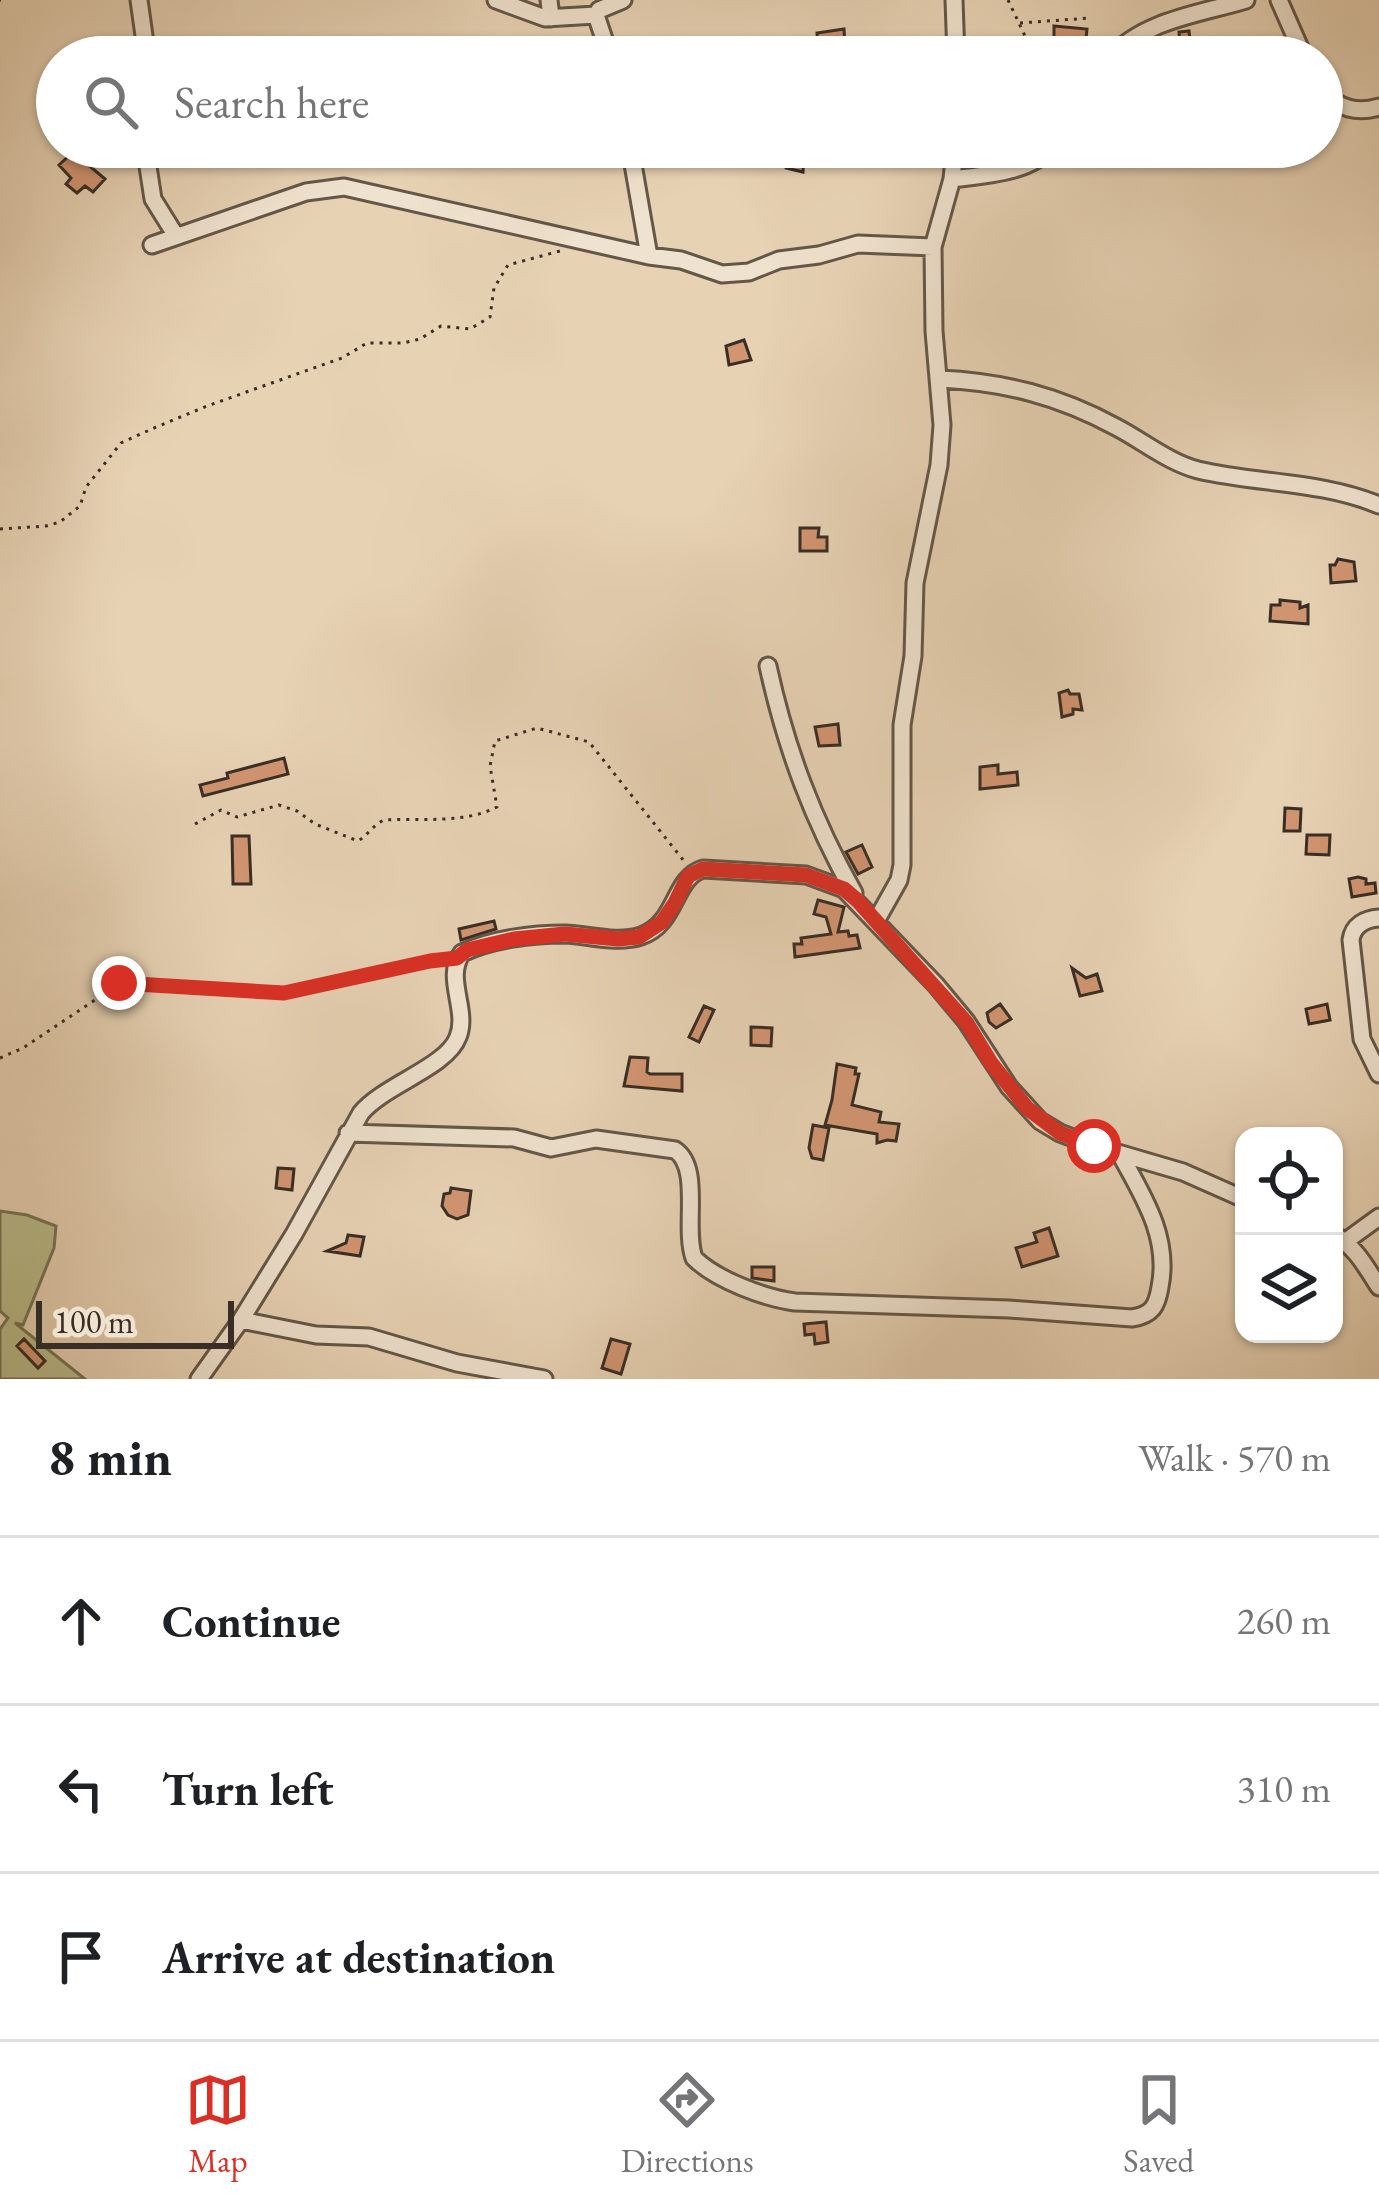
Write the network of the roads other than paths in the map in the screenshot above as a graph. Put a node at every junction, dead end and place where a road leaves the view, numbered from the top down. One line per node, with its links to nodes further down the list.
1 (140, 0): 10 (street)
2 (496, 0): 9 (street)
3 (549, 0): 9 (street)
4 (623, 0): 8 (street)
5 (954, 0): 12 (street)
6 (1246, 0): 13 (street)
7 (1279, 0): 14 (street)
8 (596, 15): 9 (street); 11 (street)
9 (551, 18)
10 (144, 36)
11 (603, 36)
12 (955, 36)
13 (1134, 36)
14 (1295, 36)
15 (1343, 106): 16 (street)
16 (1379, 107)
17 (148, 168): 22 (street)
18 (634, 168): 25 (street)
19 (953, 168): 21 (street)
20 (1010, 168): 21 (street)
21 (952, 179): 24 (street)
22 (176, 236): 23 (street); 25 (street)
23 (152, 244)
24 (933, 247): 25 (street); 26 (street)
25 (649, 256)
26 (940, 379): 27 (street); 31 (street)
27 (1379, 505)
28 (768, 666): 29 (street)
29 (858, 901): 31 (street); 33 (street)
30 (1379, 918): 32 (street)
31 (876, 922): 34 (street)
32 (1379, 1074)
33 (348, 1133): 34 (street); 40 (street)
34 (1120, 1154): 35 (street)
35 (1235, 1195)
36 (1379, 1217): 37 (street)
37 (1343, 1236)
38 (1343, 1242): 39 (street)
39 (1379, 1287)
40 (241, 1320): 41 (street); 42 (street)
41 (199, 1379)
42 (544, 1379)

